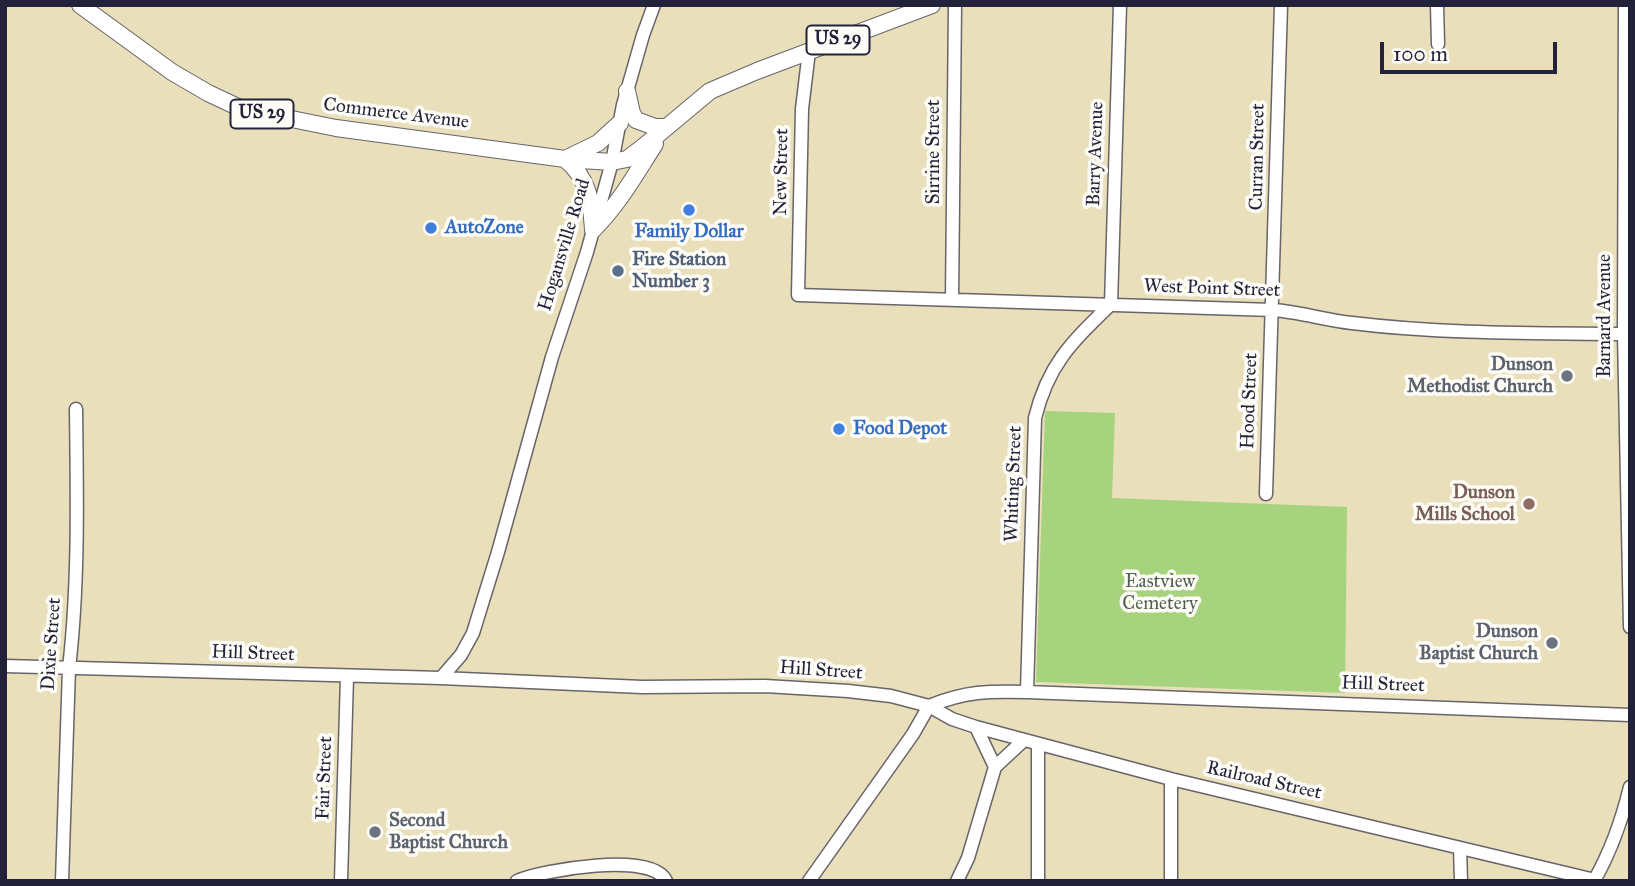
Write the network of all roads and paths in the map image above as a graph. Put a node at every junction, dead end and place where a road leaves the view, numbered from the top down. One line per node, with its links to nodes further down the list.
1 (80, 5): 14 (main road, Commerce Avenue / US 29)
2 (654, 5): 11 (street)
3 (932, 5): 10 (main road, Hogansville Road / US 29)
4 (955, 5): 18 (street, Sirrine Street)
5 (1120, 5): 19 (street, Barry Avenue)
6 (1281, 5): 20 (street, Curran Street)
7 (1437, 5): 9 (street)
8 (1625, 5): 21 (street, Barnard Avenue)
9 (1438, 44)
10 (809, 51): 13 (main road, Hogansville Road / US 29); 17 (street, New Street)
11 (627, 91): 12 (street); 13 (main road)
12 (620, 123): 14 (main road); 15 (street)
13 (666, 127): 15 (main road, Hogansville Road / US 29); 16 (main road)
14 (565, 159): 15 (main road, Commerce Avenue / US 29); 16 (main road)
15 (612, 162): 16 (street, Hogansville Road)
16 (593, 230): 28 (street, Hogansville Road)
17 (798, 295): 18 (street, West Point Street)
18 (952, 299): 19 (street, West Point Street)
19 (1111, 304): 20 (street, West Point Street); 29 (street, Whiting Street)
20 (1273, 310): 21 (street, West Point Street); 23 (street, Hood Street)
21 (1626, 325): 24 (street, Barnard Avenue)
22 (76, 409): 26 (street, Dixie Street)
23 (1266, 494)
24 (1630, 627)
25 (5, 666): 26 (street, Hill Street)
26 (69, 668): 27 (street, Hill Street); 41 (street, Dixie Street)
27 (347, 677): 28 (street, Hill Street); 42 (street, Fair Street)
28 (441, 678): 30 (street, Hill Street)
29 (1027, 692): 30 (street, Hill Street); 31 (street, Hill Street)
30 (929, 706): 32 (street, Railroad Street); 45 (street)
31 (1630, 715)
32 (976, 727): 33 (street, Railroad Street); 35 (street)
33 (1024, 740): 34 (street, Railroad Street); 35 (street)
34 (1038, 744): 36 (street, Railroad Street); 47 (street)
35 (995, 767): 46 (street)
36 (1171, 779): 39 (street, Railroad Street); 48 (street)
37 (1630, 787): 38 (street)
38 (1624, 832): 40 (street)
39 (1460, 848): 40 (street, Railroad Street); 49 (street)
40 (1594, 880)
41 (62, 881)
42 (341, 881)
43 (517, 881): 44 (street)
44 (666, 881)
45 (809, 881)
46 (957, 881)
47 (1038, 881)
48 (1171, 881)
49 (1461, 881)

